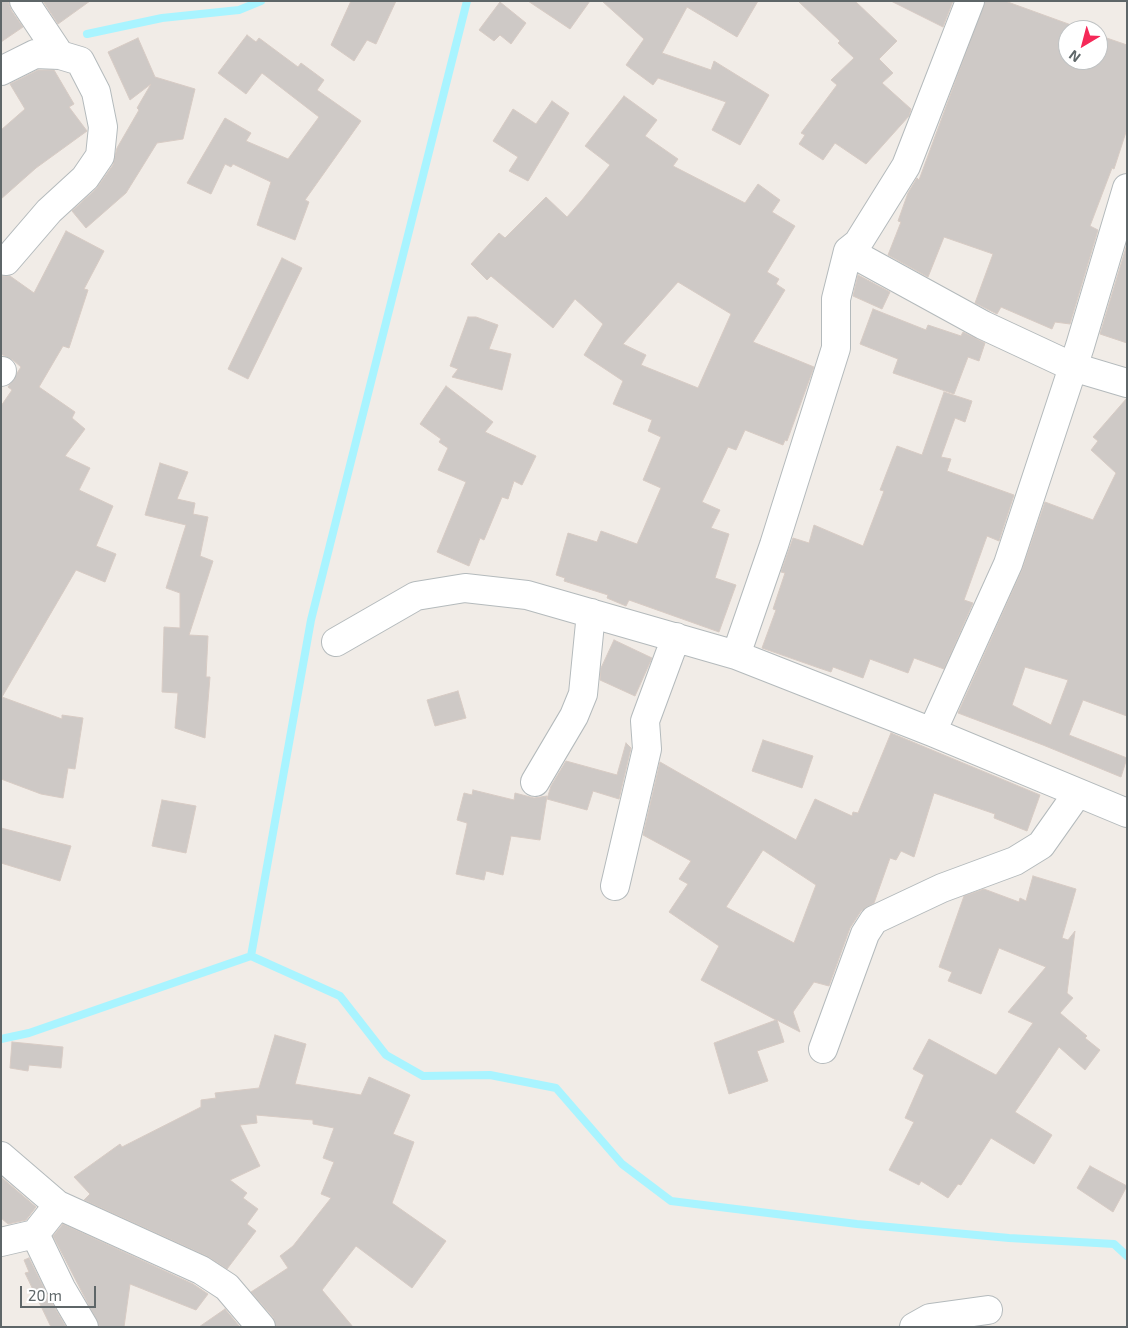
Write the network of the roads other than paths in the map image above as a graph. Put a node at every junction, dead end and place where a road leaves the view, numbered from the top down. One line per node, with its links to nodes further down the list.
1 (24, 1): 3 (street)
2 (970, 1): 6 (street)
3 (60, 54): 4 (street); 7 (street)
4 (1, 71)
5 (1127, 188): 8 (street)
6 (848, 251): 8 (street); 13 (street)
7 (6, 261)
8 (1073, 367): 9 (street); 14 (street)
9 (1127, 383)
10 (591, 614): 11 (street); 12 (street); 15 (street)
11 (676, 636): 13 (street); 18 (street)
12 (336, 642)
13 (736, 655): 14 (street)
14 (932, 732): 16 (street)
15 (535, 782)
16 (1077, 794): 17 (street); 19 (street)
17 (1127, 813)
18 (615, 886)
19 (823, 1049)
20 (1, 1156): 21 (street)
21 (58, 1204): 22 (street); 26 (street)
22 (35, 1234): 23 (street); 25 (street)
23 (1, 1242)
24 (988, 1310): 27 (street)
25 (84, 1327)
26 (261, 1327)
27 (914, 1327)

